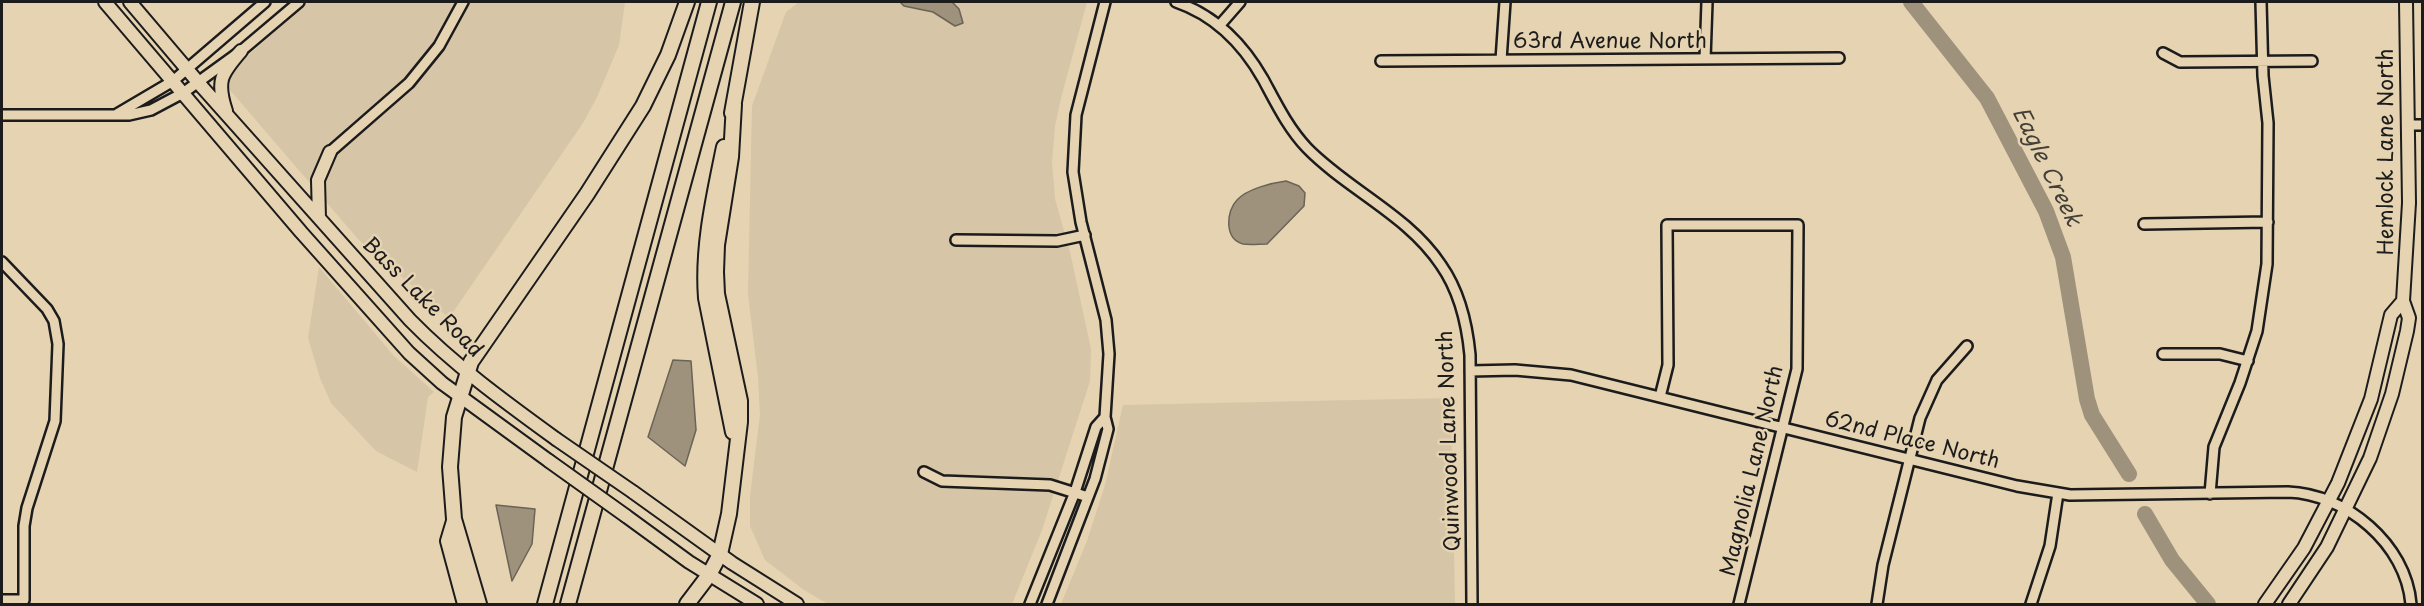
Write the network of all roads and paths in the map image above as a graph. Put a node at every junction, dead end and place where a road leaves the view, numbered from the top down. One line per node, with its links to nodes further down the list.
1 (105, 2): 27 (main road, Bass Lake Road)
2 (130, 2): 26 (main road, Bass Lake Road)
3 (265, 2): 26 (street)
4 (300, 2): 18 (street)
5 (463, 2): 35 (street)
6 (687, 2): 47 (highway)
7 (709, 2): 66 (highway)
8 (733, 2): 67 (highway)
9 (752, 2): 61 (highway)
10 (1105, 2): 39 (street)
11 (1176, 2): 17 (street, Quinwood Lane North)
12 (1240, 2): 17 (street)
13 (1505, 2): 22 (street)
14 (1707, 2): 21 (street)
15 (2261, 2): 25 (street)
16 (2406, 2): 33 (main road, Hemlock Lane North)
17 (1219, 26): 46 (street, Quinwood Lane North)
18 (241, 51): 28 (street); 32 (main road)
19 (2163, 53): 25 (street)
20 (1839, 58): 21 (street, 63rd Avenue North)
21 (1705, 59): 22 (street, 63rd Avenue North)
22 (1501, 60): 23 (street, 63rd Avenue North)
23 (1381, 61)
24 (2312, 61): 25 (street)
25 (2262, 62): 37 (street)
26 (187, 69): 27 (street); 28 (main road, Bass Lake Road)
27 (173, 81): 29 (main road, Bass Lake Road); 30 (street)
28 (198, 82): 29 (street); 32 (main road, Bass Lake Road)
29 (183, 93): 30 (street); 48 (main road, Bass Lake Road)
30 (117, 114): 31 (street)
31 (2, 115)
32 (227, 115): 36 (main road, Bass Lake Road)
33 (2408, 125): 34 (street); 42 (main road, Hemlock Lane North)
34 (2422, 125)
35 (330, 153): 36 (main road)
36 (319, 218): 47 (main road, Bass Lake Road)
37 (2268, 222): 38 (street); 45 (street)
38 (2144, 224)
39 (1085, 235): 40 (street); 50 (street)
40 (956, 240)
41 (2, 262): 63 (street)
42 (2403, 301): 58 (main road, Hemlock Lane North); 59 (main road, Hemlock Lane North)
43 (1967, 346): 52 (street)
44 (2163, 354): 45 (street)
45 (2248, 361): 56 (street)
46 (1470, 371): 49 (street, 62nd Place North); 73 (street, Quinwood Lane North)
47 (467, 373): 48 (highway); 61 (main road, Bass Lake Road, bridge)
48 (461, 397): 60 (highway); 62 (main road, Bass Lake Road, bridge)
49 (1660, 397): 51 (street, 62nd Place North); 51 (street, Magnolia Lane North)
50 (1105, 417): 54 (street); 57 (street)
51 (1783, 427): 52 (street, 62nd Place North); 74 (street, Magnolia Lane North)
52 (1910, 459): 55 (street, 62nd Place North); 75 (street)
53 (924, 472): 54 (street)
54 (1075, 492): 57 (street); 71 (street)
55 (2058, 494): 56 (street, 62nd Place North); 76 (street)
56 (2210, 494): 58 (street, 62nd Place North)
57 (1088, 497): 72 (street)
58 (2330, 501): 59 (street, 62nd Place North); 77 (main road, Hemlock Lane North)
59 (2347, 510): 78 (main road, Hemlock Lane North); 79 (street)
60 (454, 519): 64 (highway); 65 (highway)
61 (720, 554): 62 (highway); 70 (main road, Bass Lake Road)
62 (710, 575): 68 (highway); 69 (main road, Bass Lake Road)
63 (2, 600)
64 (465, 604)
65 (479, 604)
66 (545, 604)
67 (568, 604)
68 (687, 604)
69 (756, 604)
70 (797, 604)
71 (1030, 604)
72 (1047, 604)
73 (1472, 604)
74 (1739, 604)
75 (1877, 604)
76 (2031, 604)
77 (2265, 604)
78 (2289, 604)
79 (2411, 604)

